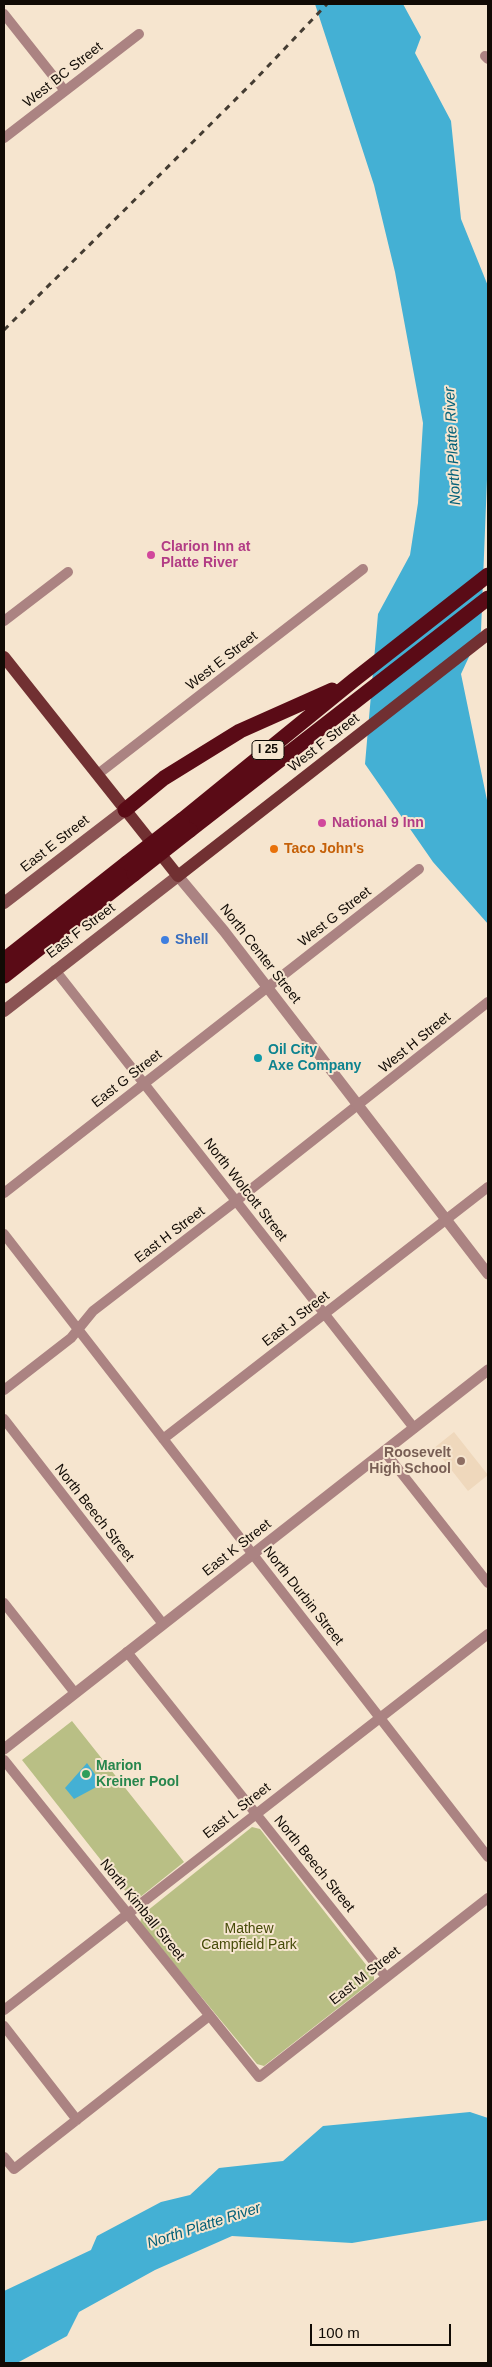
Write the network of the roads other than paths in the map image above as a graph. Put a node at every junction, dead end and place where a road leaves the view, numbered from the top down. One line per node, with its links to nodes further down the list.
1 (4, 14): 3 (street)
2 (139, 34): 3 (street, West BC Street)
3 (65, 91): 4 (street, West BC Street)
4 (4, 138)
5 (363, 570): 13 (street, West E Street)
6 (68, 572): 9 (street)
7 (488, 575): 12 (highway, I 25)
8 (488, 598): 15 (highway, I 25)
9 (4, 621)
10 (488, 634): 18 (main road, West F Street)
11 (4, 657): 13 (main road, North Center Street)
12 (354, 680): 14 (highway); 15 (highway, I 25)
13 (98, 774): 14 (main road, North Center Street)
14 (124, 810): 18 (main road, North Center Street); 19 (main road, East E Street)
15 (186, 825): 16 (highway, I 25, bridge)
16 (130, 868): 20 (highway, I 25); 22 (highway, I 25)
17 (419, 870): 23 (street, West G Street)
18 (178, 876): 21 (main road, East F Street); 23 (street, North Center Street)
19 (4, 903)
20 (4, 960)
21 (55, 970): 25 (main road, East F Street); 26 (street, North Wolcott Street)
22 (4, 976)
23 (267, 987): 26 (street, East G Street); 27 (street, North Center Street)
24 (488, 1002): 27 (street, West H Street)
25 (4, 1011)
26 (144, 1083): 29 (street, East G Street); 30 (street, North Wolcott Street)
27 (358, 1106): 30 (street, East H Street); 31 (street, North Center Street)
28 (488, 1187): 31 (street, East J Street)
29 (4, 1193)
30 (236, 1201): 34 (street, North Wolcott Street); 35 (street, East H Street)
31 (446, 1220): 33 (street, North Center Street); 34 (street, East J Street)
32 (4, 1234): 35 (street, North Durbin Street)
33 (488, 1274)
34 (325, 1314): 39 (street, North Wolcott Street); 40 (street, East J Street)
35 (78, 1329): 37 (street, East H Street); 40 (street, North Durbin Street)
36 (488, 1370): 39 (street, East K Street)
37 (4, 1390)
38 (4, 1419): 45 (street, North Beech Street)
39 (414, 1428): 41 (street, East K Street)
40 (163, 1439): 42 (street, North Durbin Street)
41 (384, 1451): 42 (street, East K Street); 43 (street)
42 (253, 1554): 45 (street, East K Street); 49 (street, North Durbin Street)
43 (488, 1583)
44 (4, 1603): 48 (street)
45 (163, 1624): 47 (street, East K Street)
46 (488, 1634): 49 (street, East L Street)
47 (127, 1652): 48 (street, East K Street); 52 (street, North Beech Street)
48 (75, 1693): 50 (street, East K Street)
49 (380, 1718): 52 (street, East L Street); 53 (street, North Durbin Street)
50 (4, 1749)
51 (4, 1760): 55 (street, North Kimball Street)
52 (256, 1814): 55 (street, East L Street); 56 (street, North Beech Street)
53 (488, 1857)
54 (488, 1898): 56 (street, East M Street)
55 (127, 1914): 57 (street, East L Street); 58 (street, North Kimball Street)
56 (386, 1977): 60 (street, East M Street)
57 (4, 2010)
58 (209, 2016): 60 (street, North Kimball Street); 61 (street)
59 (4, 2026): 61 (street)
60 (258, 2077)
61 (77, 2120): 62 (street)
62 (4, 2157)

